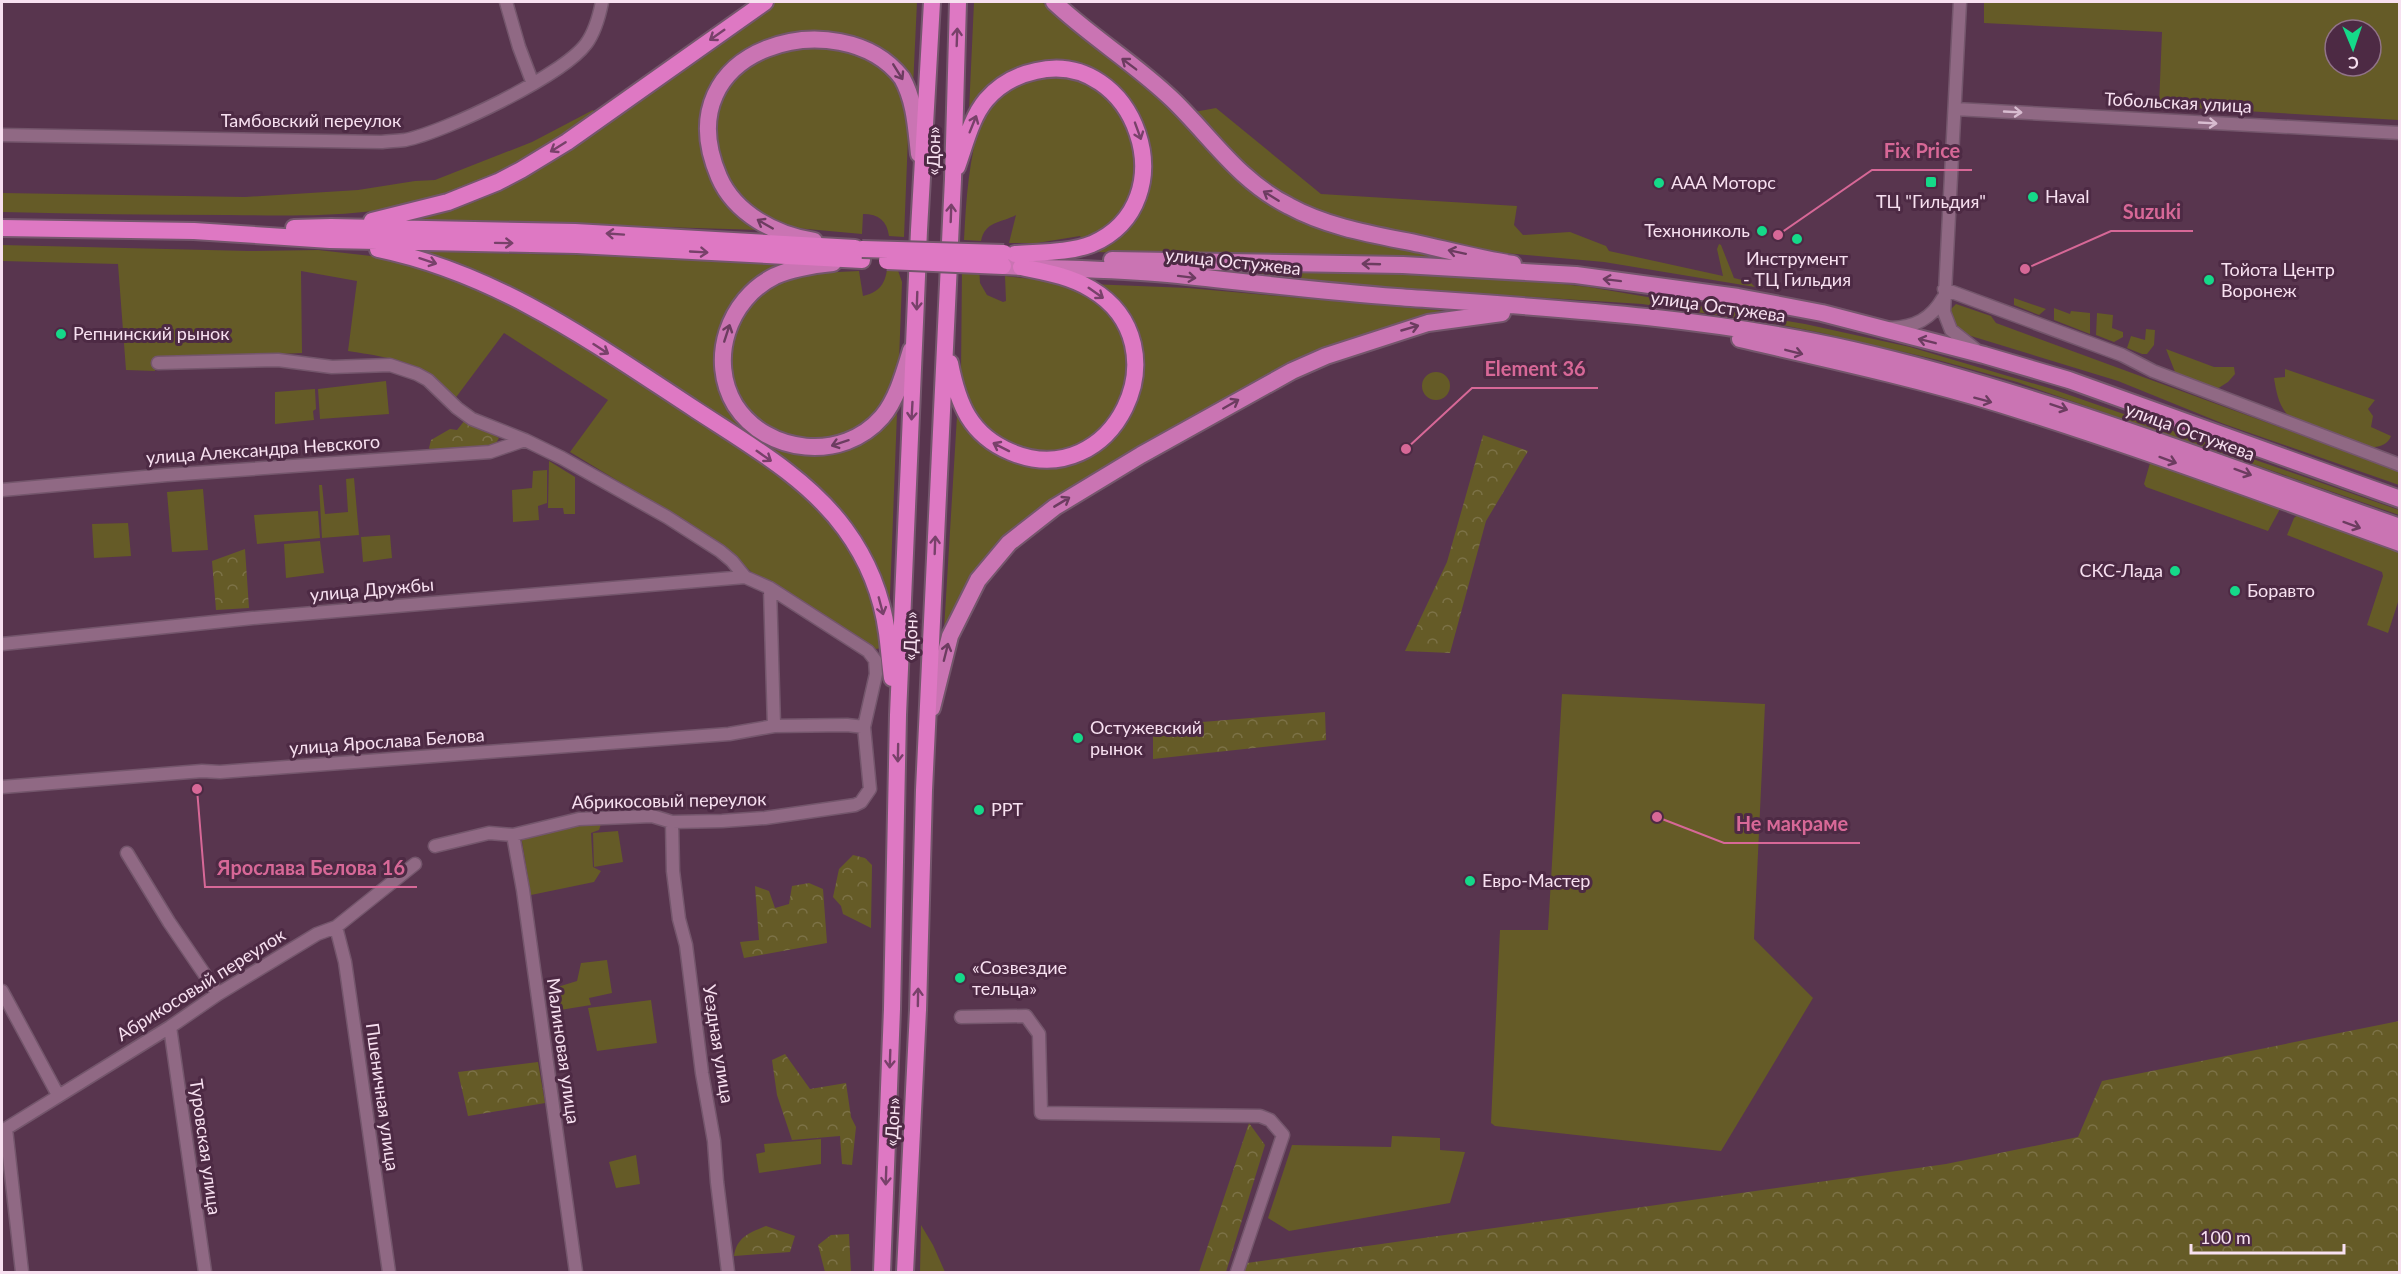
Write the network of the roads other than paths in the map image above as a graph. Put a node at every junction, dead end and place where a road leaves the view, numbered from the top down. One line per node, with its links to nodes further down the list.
1 (506, 2): 8 (street)
2 (602, 2): 8 (street, Тамбовский переулок)
3 (765, 2): 15 (highway, one-way to 15)
4 (932, 2): 13 (highway, «Дон»)
5 (958, 2): 12 (highway, «Дон», one-way to 5)
6 (1054, 2): 18 (main road, one-way to 6)
7 (1960, 2): 9 (street)
8 (533, 84): 11 (street, Тамбовский переулок)
9 (1955, 109): 10 (street, Тобольская улица, one-way to 10); 19 (street)
10 (2400, 133)
11 (2, 135)
12 (953, 179): 17 (highway, one-way to 17); 24 (highway, «Дон», one-way to 12)
13 (922, 180): 16 (main road, one-way to 13); 23 (highway, «Дон», one-way to 23)
14 (2, 228): 15 (highway)
15 (330, 233): 16 (highway); 36 (highway, one-way to 36)
16 (862, 254): 17 (highway, bridge); 23 (main road, one-way to 16)
17 (1011, 260): 18 (main road, улица Остужева, one-way to 17); 20 (main road, улица Остужева, one-way to 20); 24 (highway, one-way to 24)
18 (1576, 275): 22 (main road, улица Остужева, one-way to 18)
19 (1944, 293): 22 (street); 25 (street); 28 (street)
20 (1551, 309): 21 (main road, улица Остужева); 39 (main road, one-way to 20)
21 (1634, 315): 31 (main road, улица Остужева, one-way to 31); 32 (main road, one-way to 32)
22 (1879, 329): 25 (main road, улица Остужева, one-way to 22)
23 (916, 332): 36 (highway, «Дон», one-way to 36)
24 (946, 334): 39 (highway, «Дон», one-way to 24)
25 (1984, 355): 30 (main road, улица Остужева)
26 (158, 363): 27 (street)
27 (525, 440): 29 (street, улица Александра Невского); 33 (street)
28 (2400, 465)
29 (2, 490)
30 (2400, 499)
31 (2400, 527)
32 (2400, 543)
33 (745, 577): 34 (street, Абрикосовый переулок); 35 (street, улица Дружбы)
34 (770, 588): 37 (street); 38 (street, Абрикосовый переулок)
35 (2, 644)
36 (898, 715): 58 (highway, «Дон», one-way to 58)
37 (774, 726): 38 (street, улица Ярослава Белова); 40 (street, улица Ярослава Белова)
38 (864, 727): 41 (street, Абрикосовый переулок)
39 (927, 729): 59 (highway, «Дон», one-way to 39)
40 (2, 787)
41 (672, 822): 42 (street, Абрикосовый переулок); 57 (street, Уездная улица)
42 (513, 835): 43 (street, Абрикосовый переулок); 56 (street, Малиновая улица)
43 (435, 846)
44 (127, 853): 48 (street)
45 (415, 864): 46 (street, Абрикосовый переулок)
46 (336, 927): 48 (street, Абрикосовый переулок); 55 (street, Пшеничная улица)
47 (2, 991): 51 (street)
48 (218, 994): 50 (street, Абрикосовый переулок)
49 (961, 1017): 60 (street)
50 (170, 1027): 51 (street, Абрикосовый переулок); 54 (street, Туровская улица)
51 (58, 1095): 52 (street, Абрикосовый переулок)
52 (4, 1130): 53 (street)
53 (22, 1272)
54 (205, 1272)
55 (389, 1272)
56 (576, 1272)
57 (728, 1272)
58 (882, 1272)
59 (905, 1272)
60 (1237, 1272)

